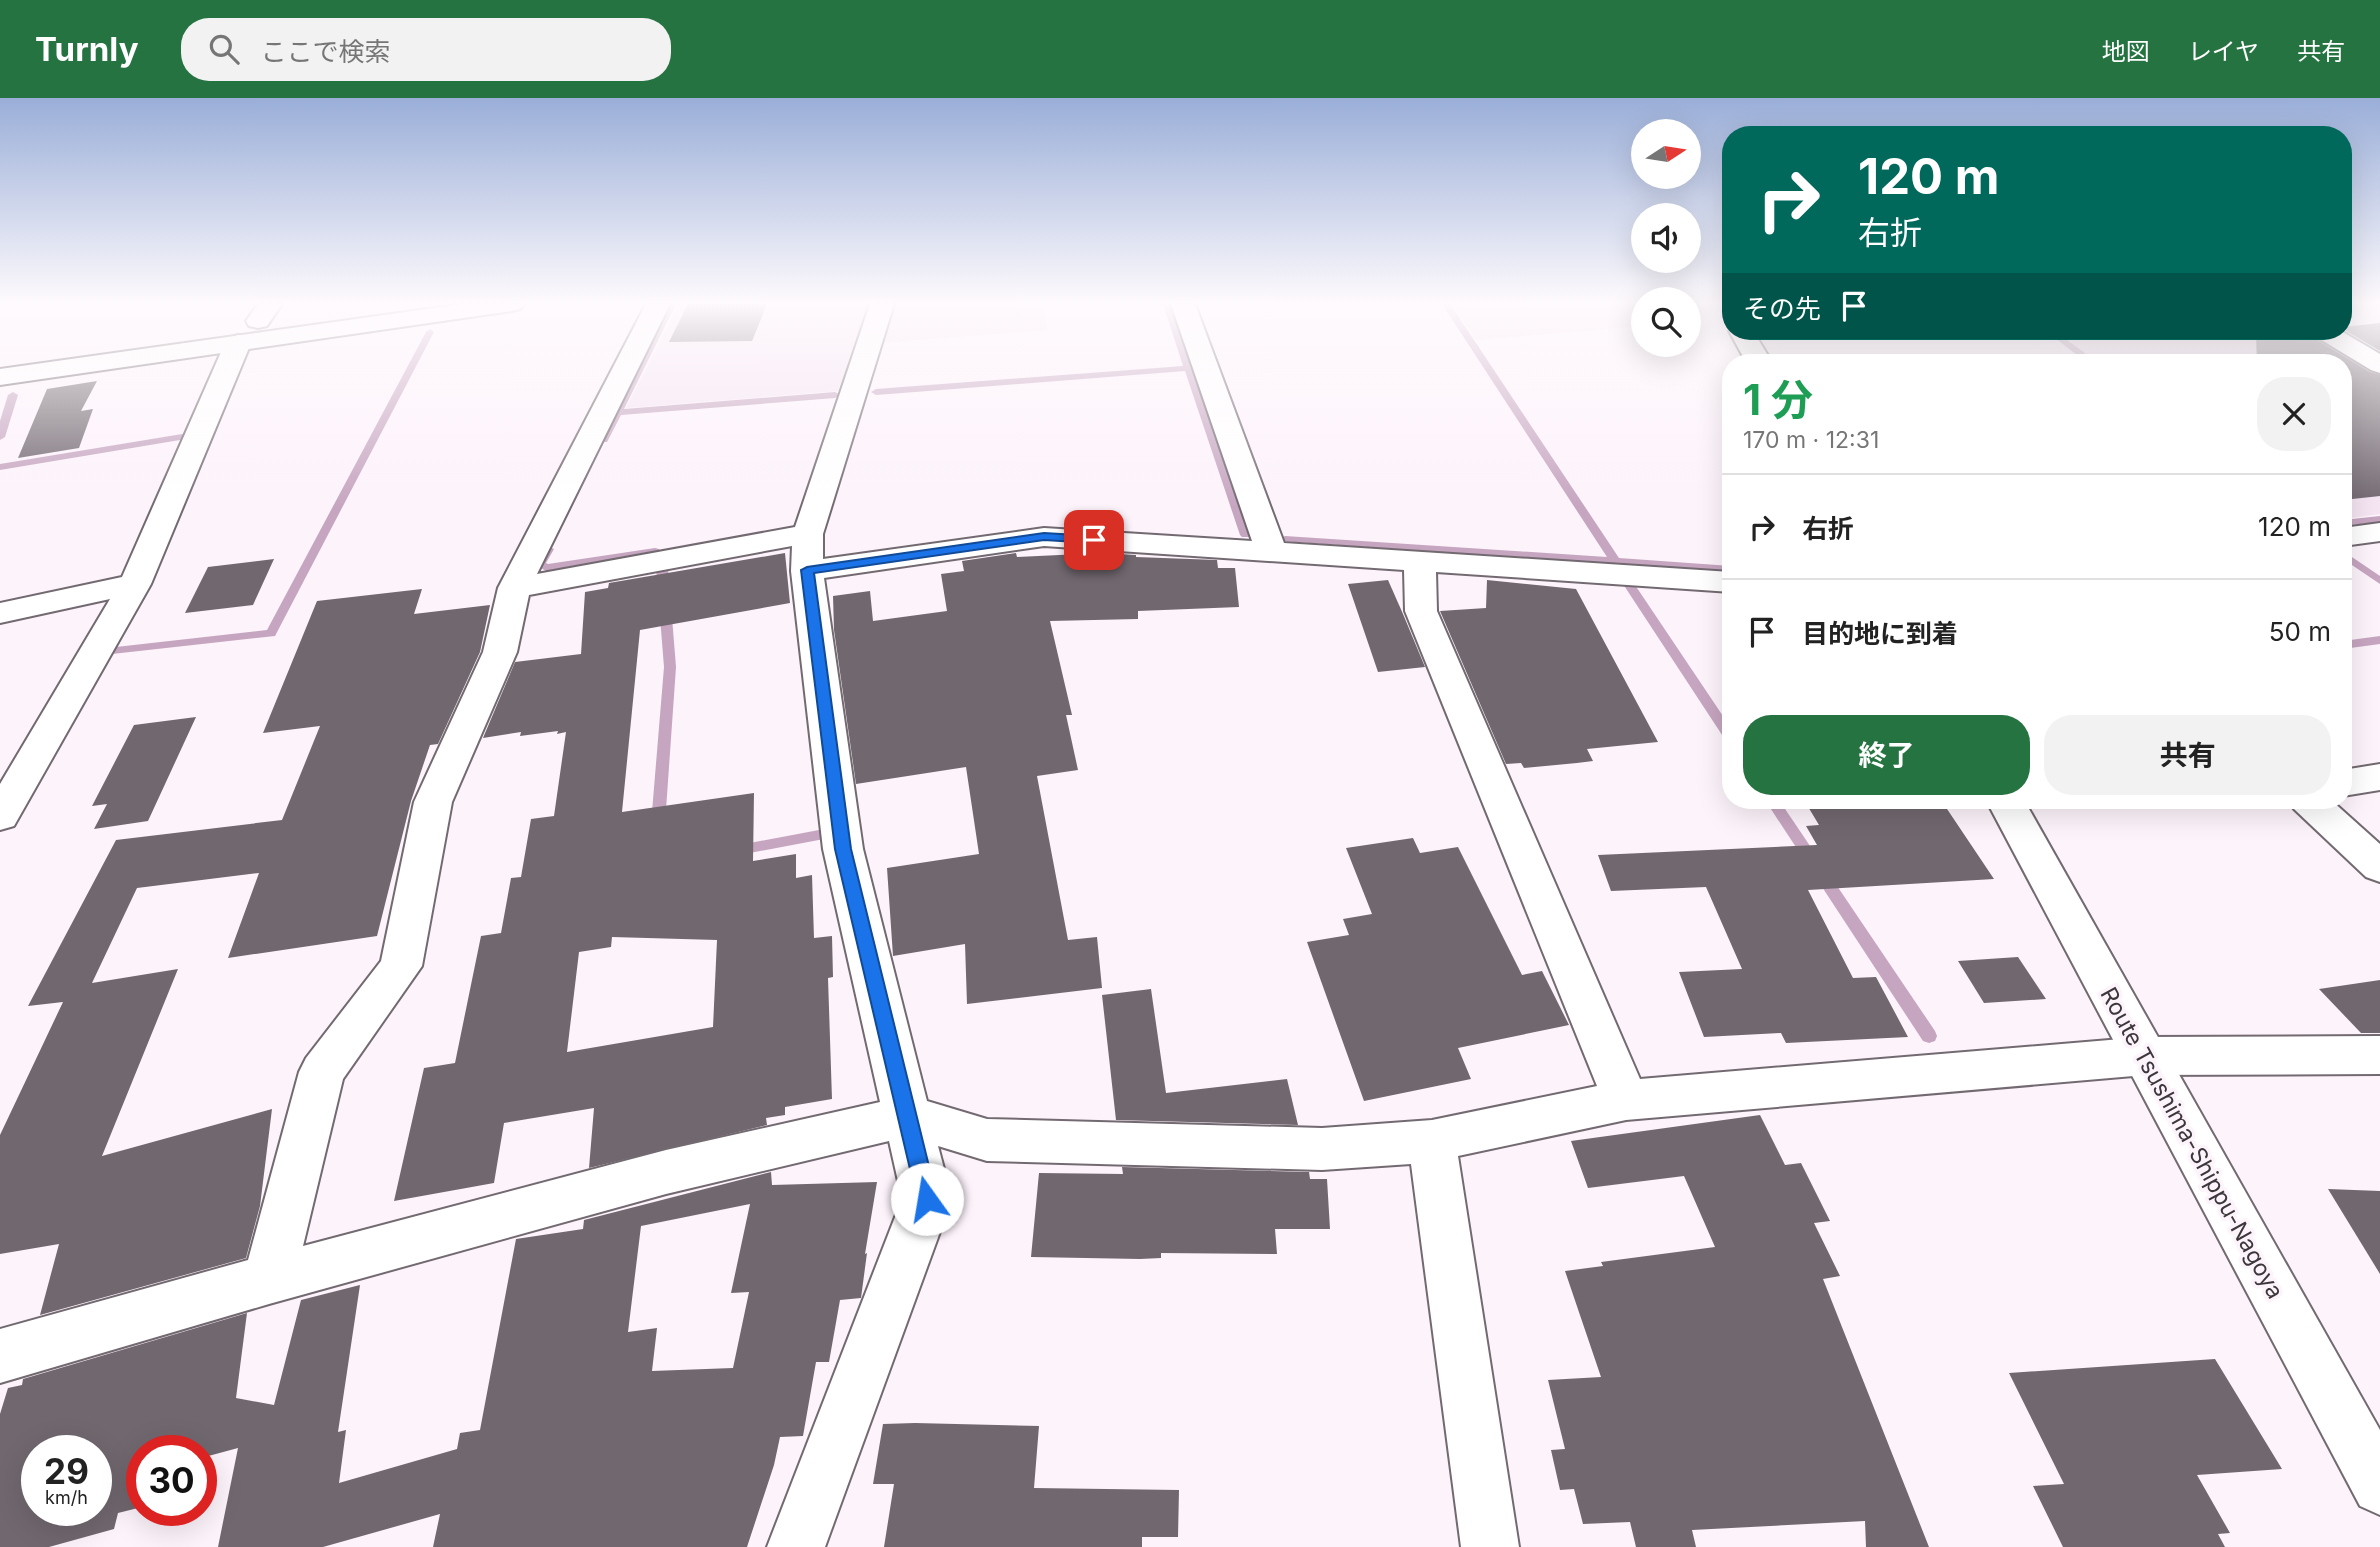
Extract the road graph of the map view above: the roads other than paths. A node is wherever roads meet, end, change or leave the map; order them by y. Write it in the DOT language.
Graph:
graph roads {
  1 [pos="38,372"];
  2 [pos="226,372"];
  3 [pos="624,372"];
  4 [pos="862,372"];
  5 [pos="1207,372"];
  6 [pos="0,377"];
  7 [pos="2380,532"];
  8 [pos="2352,536"];
  9 [pos="1271,551"];
  10 [pos="808,552"];
  11 [pos="1420,561"];
  12 [pos="1722,581"];
  13 [pos="135,584"];
  14 [pos="514,588"];
  15 [pos="0,613"];
  16 [pos="2380,778"];
  17 [pos="2352,782"];
  18 [pos="2010,809"];
  19 [pos="2317,809"];
  20 [pos="0,816"];
  21 [pos="2380,867"];
  22 [pos="2380,1055"];
  23 [pos="2145,1056"];
  24 [pos="1626,1100"];
  25 [pos="908,1116"];
  26 [pos="1432,1141"];
  27 [pos="269,1279"];
  28 [pos="0,1356"];
  29 [pos="2380,1486"];
  30 [pos="796,1547"];
  31 [pos="1490,1547"];
  1 -- 6 [label="street"];
  2 -- 13 [label="street"];
  3 -- 14 [label="street"];
  4 -- 10 [label="street"];
  5 -- 9 [label="street"];
  7 -- 8 [label="street"];
  9 -- 10 [label="street"];
  9 -- 11 [label="street"];
  10 -- 14 [label="street"];
  10 -- 25 [label="street"];
  11 -- 12 [label="street"];
  11 -- 24 [label="street"];
  13 -- 15 [label="street"];
  13 -- 20 [label="street"];
  14 -- 27 [label="street"];
  16 -- 17 [label="street"];
  18 -- 23 [label="street, Route Tsushima-Shippu-Nagoya"];
  19 -- 21 [label="street"];
  22 -- 23 [label="street"];
  23 -- 24 [label="street"];
  23 -- 29 [label="street, Route Tsushima-Shippu-Nagoya"];
  24 -- 26 [label="street"];
  25 -- 26 [label="street"];
  25 -- 27 [label="street"];
  25 -- 30 [label="street"];
  26 -- 31 [label="street"];
  27 -- 28 [label="street"];
}
